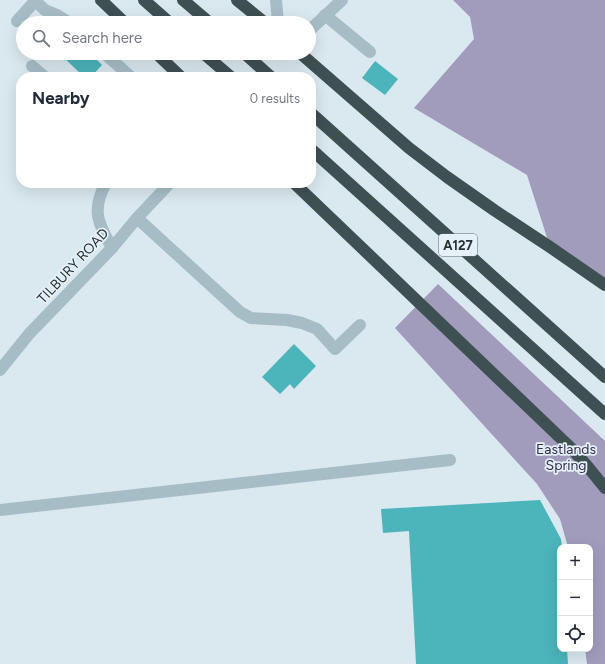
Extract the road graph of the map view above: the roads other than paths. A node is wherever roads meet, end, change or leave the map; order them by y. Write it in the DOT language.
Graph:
graph roads {
  1 [pos="34,0"];
  2 [pos="101,0"];
  3 [pos="144,0"];
  4 [pos="183,0"];
  5 [pos="237,0"];
  6 [pos="276,0"];
  7 [pos="342,0"];
  8 [pos="325,15"];
  9 [pos="20,16"];
  10 [pos="60,16"];
  11 [pos="118,16"];
  12 [pos="162,16"];
  13 [pos="202,16"];
  14 [pos="256,16"];
  15 [pos="277,16"];
  16 [pos="316,24"];
  17 [pos="370,52"];
  18 [pos="110,60"];
  19 [pos="164,60"];
  20 [pos="211,60"];
  21 [pos="252,60"];
  22 [pos="308,60"];
  23 [pos="32,66"];
  24 [pos="39,72"];
  25 [pos="120,72"];
  26 [pos="177,72"];
  27 [pos="224,72"];
  28 [pos="265,72"];
  29 [pos="316,117"];
  30 [pos="316,154"];
  31 [pos="103,188"];
  32 [pos="165,188"];
  33 [pos="299,188"];
  34 [pos="137,218"];
  35 [pos="112,248"];
  36 [pos="605,285"];
  37 [pos="360,325"];
  38 [pos="0,370"];
  39 [pos="605,377"];
  40 [pos="605,414"];
  41 [pos="450,460"];
  42 [pos="605,488"];
  43 [pos="0,510"];
  1 -- 9 [label="street"];
  1 -- 10 [label="street"];
  2 -- 11 [label="highway"];
  3 -- 12 [label="highway"];
  4 -- 13 [label="highway"];
  5 -- 14 [label="highway"];
  6 -- 15 [label="street"];
  7 -- 8 [label="street"];
  8 -- 16 [label="street"];
  8 -- 17 [label="street"];
  18 -- 25 [label="street"];
  19 -- 26 [label="highway"];
  20 -- 27 [label="highway"];
  21 -- 28 [label="highway"];
  22 -- 36 [label="highway"];
  23 -- 24 [label="street"];
  29 -- 39 [label="highway, A127"];
  30 -- 40 [label="highway, A127"];
  31 -- 35 [label="street"];
  32 -- 34 [label="street, TILBURY ROAD"];
  33 -- 42 [label="highway"];
  34 -- 35 [label="street, TILBURY ROAD"];
  34 -- 37 [label="street"];
  35 -- 38 [label="street, TILBURY ROAD"];
  41 -- 43 [label="street"];
}
